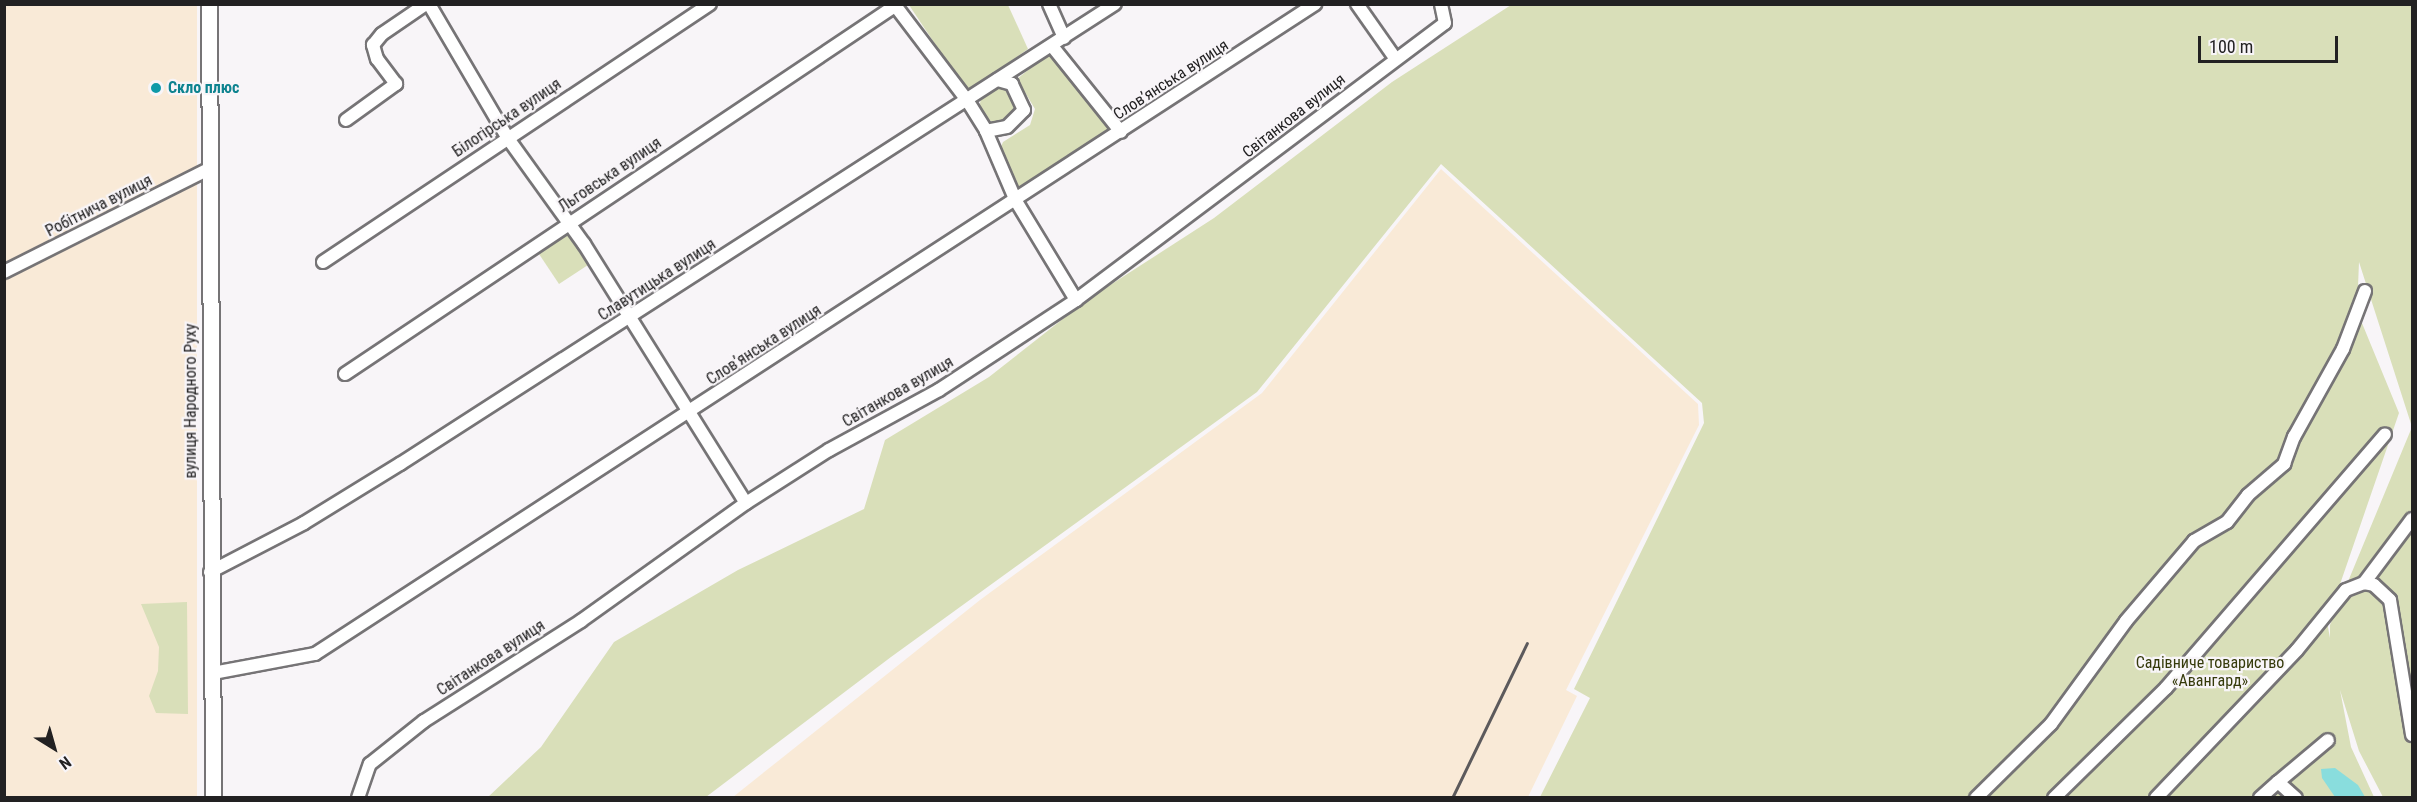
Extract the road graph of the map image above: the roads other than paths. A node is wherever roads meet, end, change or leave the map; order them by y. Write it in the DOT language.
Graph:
graph roads {
  1 [pos="209,4"];
  2 [pos="428,4"];
  3 [pos="710,4"];
  4 [pos="1049,4"];
  5 [pos="1115,4"];
  6 [pos="1315,4"];
  7 [pos="1357,4"];
  8 [pos="1441,4"];
  9 [pos="895,5"];
  10 [pos="1064,38"];
  11 [pos="1052,45"];
  12 [pos="1395,58"];
  13 [pos="998,80"];
  14 [pos="967,100"];
  15 [pos="346,120"];
  16 [pos="986,131"];
  17 [pos="1121,132"];
  18 [pos="507,137"];
  19 [pos="209,169"];
  20 [pos="1016,201"];
  21 [pos="568,222"];
  22 [pos="323,262"];
  23 [pos="4,272"];
  24 [pos="2365,291"];
  25 [pos="1076,300"];
  26 [pos="629,317"];
  27 [pos="345,374"];
  28 [pos="689,413"];
  29 [pos="2385,434"];
  30 [pos="746,503"];
  31 [pos="2412,519"];
  32 [pos="210,572"];
  33 [pos="2364,584"];
  34 [pos="213,673"];
  35 [pos="2412,735"];
  36 [pos="2328,740"];
  37 [pos="2278,782"];
  38 [pos="213,798"];
  39 [pos="358,798"];
  40 [pos="1976,798"];
  41 [pos="2054,798"];
  42 [pos="2156,798"];
  43 [pos="2260,798"];
  44 [pos="2296,798"];
  1 -- 19 [label="main road, вулиця Народного Руху"];
  2 -- 15 [label="street"];
  2 -- 18 [label="street"];
  3 -- 18 [label="street, Білогірська вулиця"];
  4 -- 10 [label="street"];
  5 -- 10 [label="street, Славутицька вулиця"];
  6 -- 17 [label="street, Словʼянська вулиця"];
  7 -- 12 [label="street"];
  8 -- 12 [label="street, Світанкова вулиця"];
  9 -- 14 [label="street"];
  9 -- 21 [label="street, Льговська вулиця"];
  10 -- 11 [label="street, Славутицька вулиця"];
  11 -- 13 [label="street, Славутицька вулиця"];
  11 -- 17 [label="street"];
  12 -- 25 [label="street, Світанкова вулиця"];
  13 -- 14 [label="street, Славутицька вулиця"];
  13 -- 16 [label="street"];
  14 -- 16 [label="street"];
  14 -- 26 [label="street, Славутицька вулиця"];
  16 -- 20 [label="street"];
  17 -- 20 [label="street, Словʼянська вулиця"];
  18 -- 21 [label="street"];
  18 -- 22 [label="street, Білогірська вулиця"];
  19 -- 23 [label="street, Робітнича вулиця"];
  19 -- 32 [label="main road, вулиця Народного Руху"];
  20 -- 25 [label="street"];
  20 -- 28 [label="street, Словʼянська вулиця"];
  21 -- 26 [label="street"];
  21 -- 27 [label="street, Льговська вулиця"];
  24 -- 40 [label="street"];
  25 -- 30 [label="street, Світанкова вулиця"];
  26 -- 28 [label="street"];
  26 -- 32 [label="street, Славутицька вулиця"];
  28 -- 30 [label="street"];
  28 -- 34 [label="street, Словʼянська вулиця"];
  29 -- 41 [label="street"];
  30 -- 39 [label="street, Світанкова вулиця"];
  31 -- 33 [label="street"];
  32 -- 34 [label="main road, вулиця Народного Руху"];
  33 -- 35 [label="street"];
  33 -- 42 [label="street"];
  34 -- 38 [label="main road, вулиця Народного Руху"];
  36 -- 37 [label="street"];
  37 -- 43 [label="street"];
  37 -- 44 [label="street"];
}
